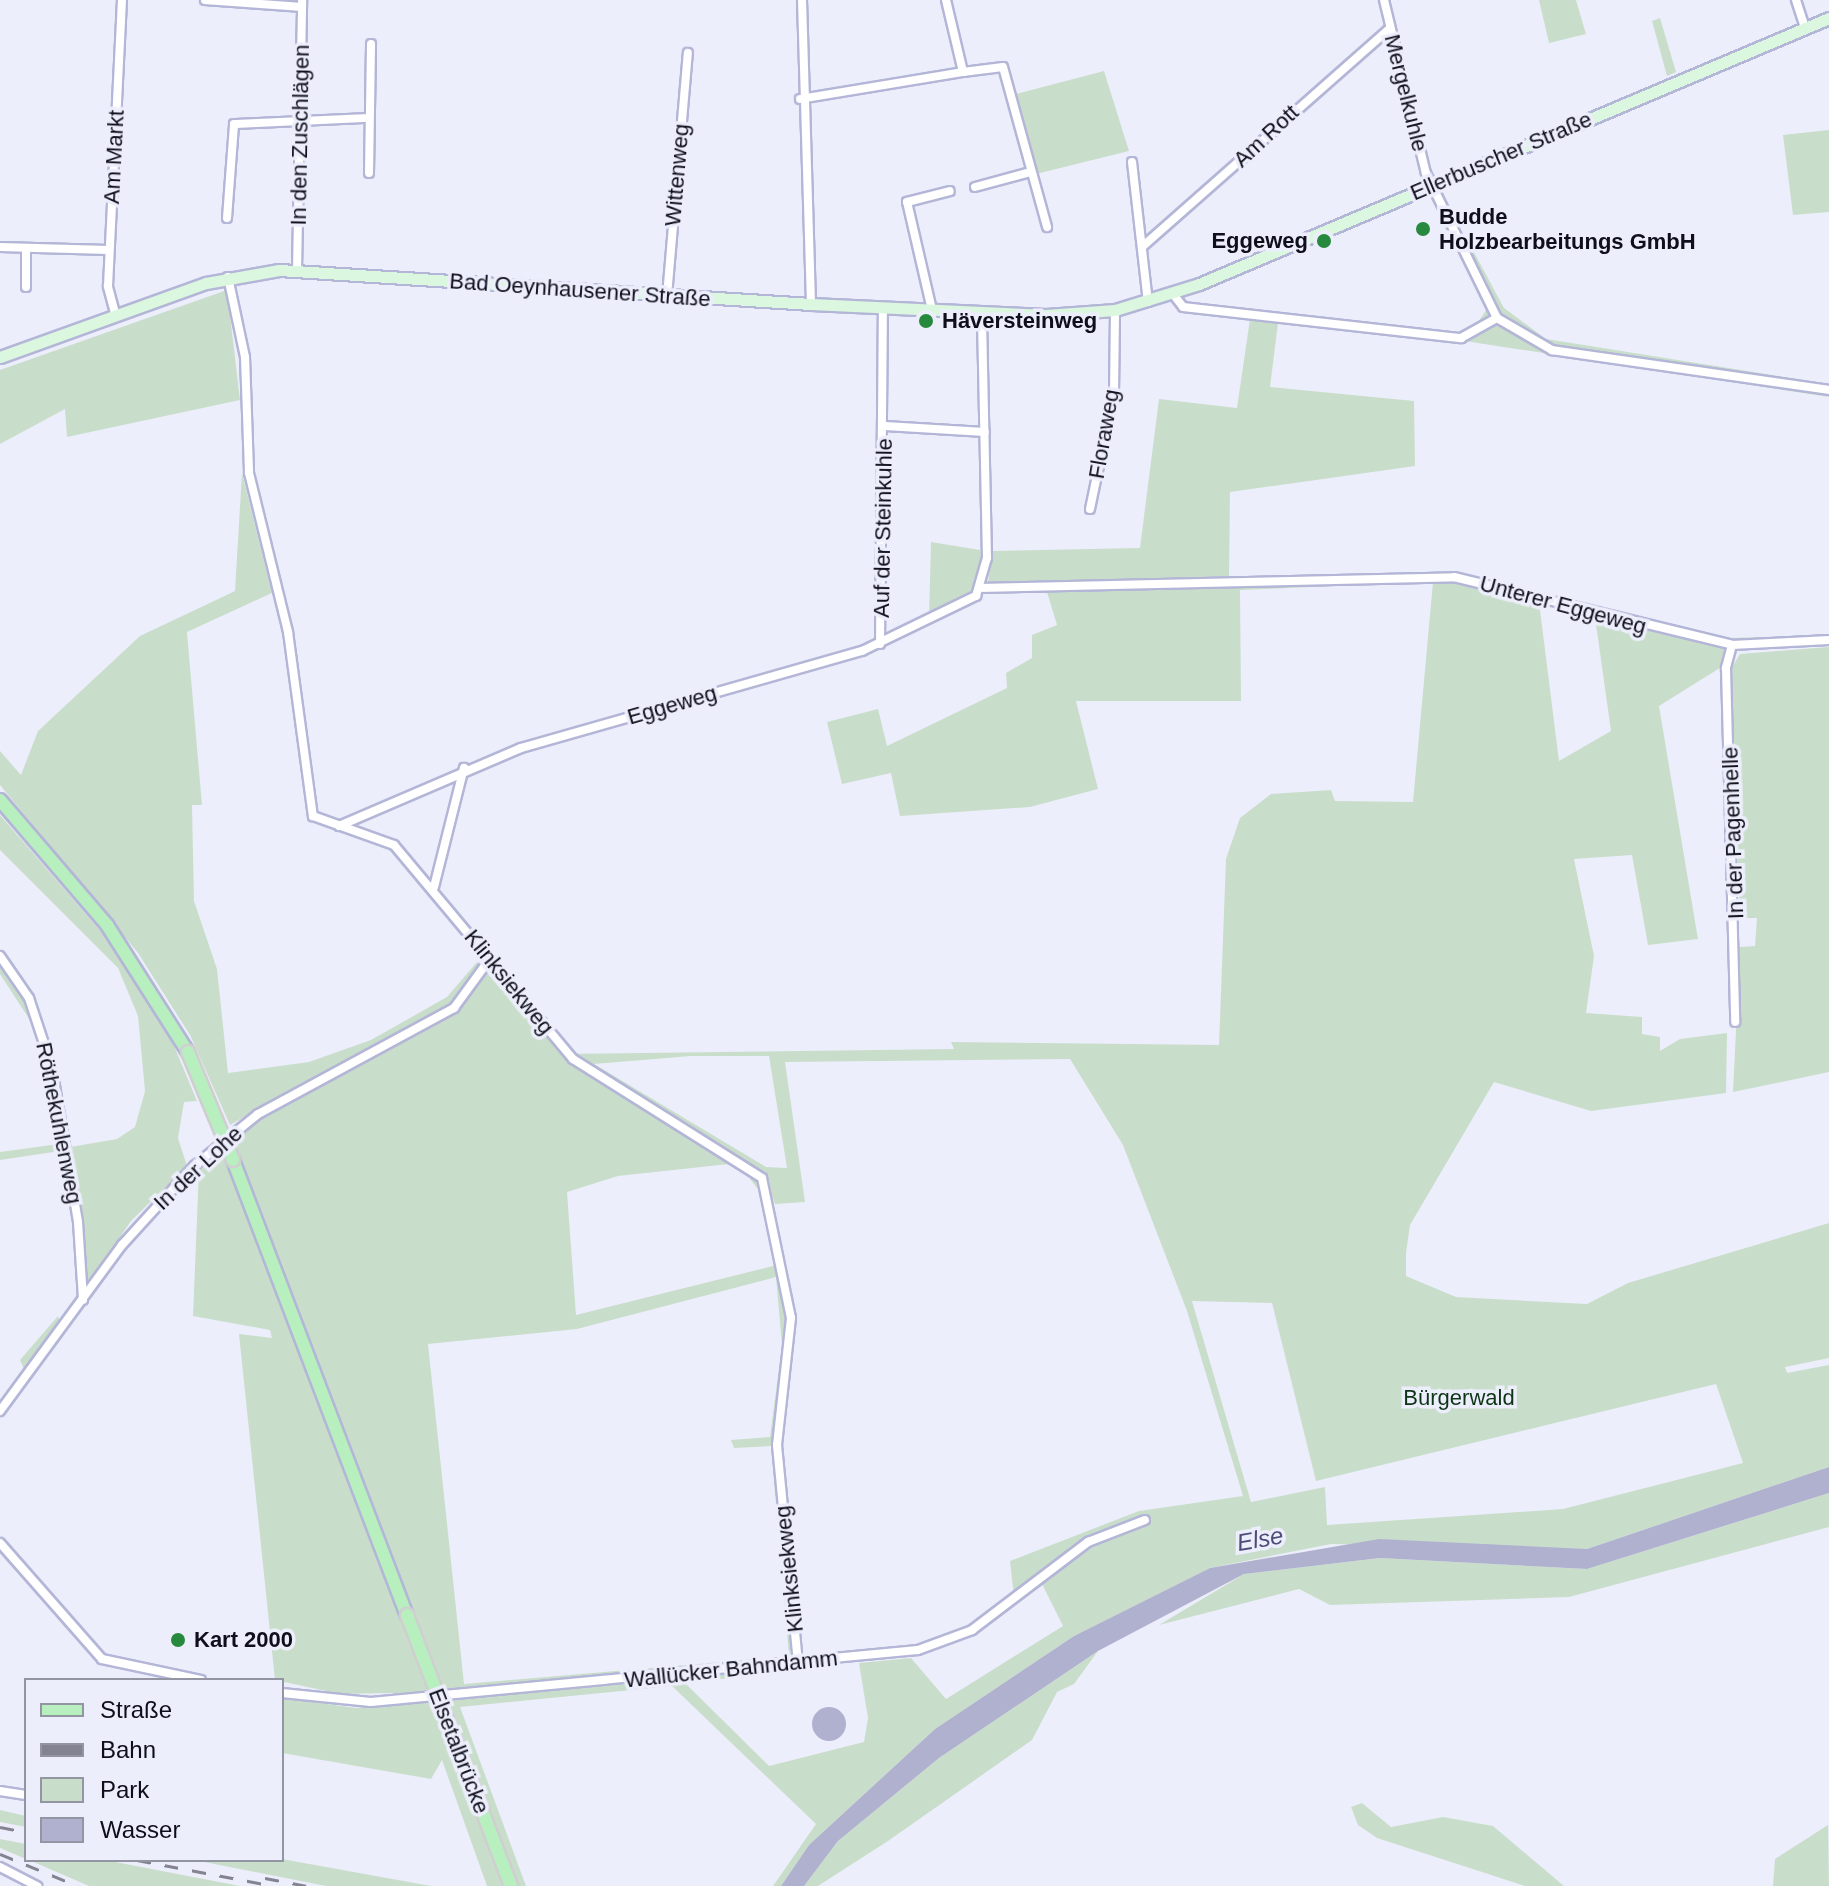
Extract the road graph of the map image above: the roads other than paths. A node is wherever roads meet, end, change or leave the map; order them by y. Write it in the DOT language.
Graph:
graph roads {
  1 [pos="122,0"];
  2 [pos="205,0"];
  3 [pos="802,0"];
  4 [pos="946,0"];
  5 [pos="1384,0"];
  6 [pos="1796,0"];
  7 [pos="302,4"];
  8 [pos="1829,18"];
  9 [pos="1390,28"];
  10 [pos="1805,28"];
  11 [pos="371,44"];
  12 [pos="688,53"];
  13 [pos="963,72"];
  14 [pos="800,99"];
  15 [pos="365,118"];
  16 [pos="300,120"];
  17 [pos="1132,162"];
  18 [pos="1031,172"];
  19 [pos="369,173"];
  20 [pos="1433,185"];
  21 [pos="975,187"];
  22 [pos="950,191"];
  23 [pos="227,218"];
  24 [pos="1047,227"];
  25 [pos="1143,246"];
  26 [pos="0,247"];
  27 [pos="26,248"];
  28 [pos="109,250"];
  29 [pos="297,270"];
  30 [pos="228,276"];
  31 [pos="26,287"];
  32 [pos="1173,294"];
  33 [pos="667,296"];
  34 [pos="1148,303"];
  35 [pos="811,304"];
  36 [pos="883,308"];
  37 [pos="932,310"];
  38 [pos="1115,310"];
  39 [pos="982,312"];
  40 [pos="115,313"];
  41 [pos="1497,318"];
  42 [pos="0,357"];
  43 [pos="1829,390"];
  44 [pos="885,426"];
  45 [pos="985,432"];
  46 [pos="1090,509"];
  47 [pos="983,588"];
  48 [pos="1829,640"];
  49 [pos="880,644"];
  50 [pos="1732,645"];
  51 [pos="464,768"];
  52 [pos="0,800"];
  53 [pos="339,826"];
  54 [pos="434,887"];
  55 [pos="0,956"];
  56 [pos="489,960"];
  57 [pos="1735,1022"];
  58 [pos="83,1301"];
  59 [pos="0,1411"];
  60 [pos="1145,1520"];
  61 [pos="0,1543"];
  62 [pos="798,1663"];
  63 [pos="150,1677"];
  64 [pos="284,1693"];
  65 [pos="0,1791"];
  66 [pos="24,1795"];
  67 [pos="0,1867"];
  68 [pos="37,1883"];
  69 [pos="511,1886"];
  1 -- 28 [label="street, Am Markt"];
  2 -- 7 [label="street"];
  3 -- 14 [label="street"];
  4 -- 13 [label="street"];
  5 -- 9 [label="street, Mergelkuhle"];
  6 -- 10 [label="street"];
  7 -- 16 [label="street, In den Zuschlägen"];
  8 -- 10 [label="main road, Ellerbuscher Straße"];
  9 -- 20 [label="street, Mergelkuhle"];
  9 -- 25 [label="street, Am Rott"];
  10 -- 20 [label="main road, Ellerbuscher Straße"];
  11 -- 15 [label="street"];
  12 -- 33 [label="street, Wittenweg"];
  13 -- 14 [label="street"];
  13 -- 18 [label="street"];
  14 -- 35 [label="street"];
  15 -- 16 [label="street"];
  15 -- 19 [label="street"];
  16 -- 23 [label="street"];
  16 -- 29 [label="street, In den Zuschlägen"];
  17 -- 25 [label="street"];
  18 -- 21 [label="street"];
  18 -- 24 [label="street"];
  20 -- 32 [label="main road, Ellerbuscher Straße"];
  20 -- 41 [label="street"];
  22 -- 37 [label="street"];
  25 -- 34 [label="street"];
  26 -- 27 [label="street"];
  27 -- 28 [label="street"];
  27 -- 31 [label="street"];
  28 -- 40 [label="street, Am Markt"];
  29 -- 30 [label="main road, Bad Oeynhausener Straße"];
  29 -- 33 [label="main road, Bad Oeynhausener Straße"];
  30 -- 40 [label="main road, Bad Oeynhausener Straße"];
  30 -- 53 [label="street, Klinksiekweg"];
  32 -- 34 [label="main road, Bad Oeynhausener Straße"];
  32 -- 41 [label="street"];
  33 -- 35 [label="main road, Bad Oeynhausener Straße"];
  34 -- 38 [label="main road, Bad Oeynhausener Straße"];
  35 -- 36 [label="main road, Bad Oeynhausener Straße"];
  36 -- 37 [label="main road, Bad Oeynhausener Straße"];
  36 -- 44 [label="street, Auf der Steinkuhle"];
  37 -- 39 [label="main road, Bad Oeynhausener Straße"];
  38 -- 39 [label="main road, Bad Oeynhausener Straße"];
  38 -- 46 [label="street, Floraweg"];
  39 -- 45 [label="street"];
  40 -- 42 [label="main road, Bad Oeynhausener Straße"];
  41 -- 43 [label="street"];
  44 -- 45 [label="street, Auf der Steinkuhle"];
  44 -- 49 [label="street, Auf der Steinkuhle"];
  45 -- 47 [label="street"];
  47 -- 49 [label="street, Auf der Steinkuhle"];
  47 -- 50 [label="street, Unterer Eggeweg"];
  48 -- 50 [label="street, Unterer Eggeweg"];
  49 -- 51 [label="street, Eggeweg"];
  50 -- 57 [label="street, In der Pagenhelle"];
  51 -- 53 [label="street, Eggeweg"];
  51 -- 54 [label="street"];
  52 -- 69 [label="main road, Elsetalbrücke, bridge"];
  53 -- 54 [label="street, Klinksiekweg"];
  54 -- 56 [label="street, Klinksiekweg"];
  55 -- 58 [label="street, Röthekuhlenweg"];
  56 -- 58 [label="street, In der Lohe"];
  56 -- 62 [label="street, Klinksiekweg"];
  58 -- 59 [label="street, In der Lohe"];
  60 -- 62 [label="street, Wallücker Bahndamm"];
  61 -- 63 [label="street"];
  62 -- 64 [label="street, Wallücker Bahndamm"];
  65 -- 66 [label="street"];
  67 -- 68 [label="street"];
}
